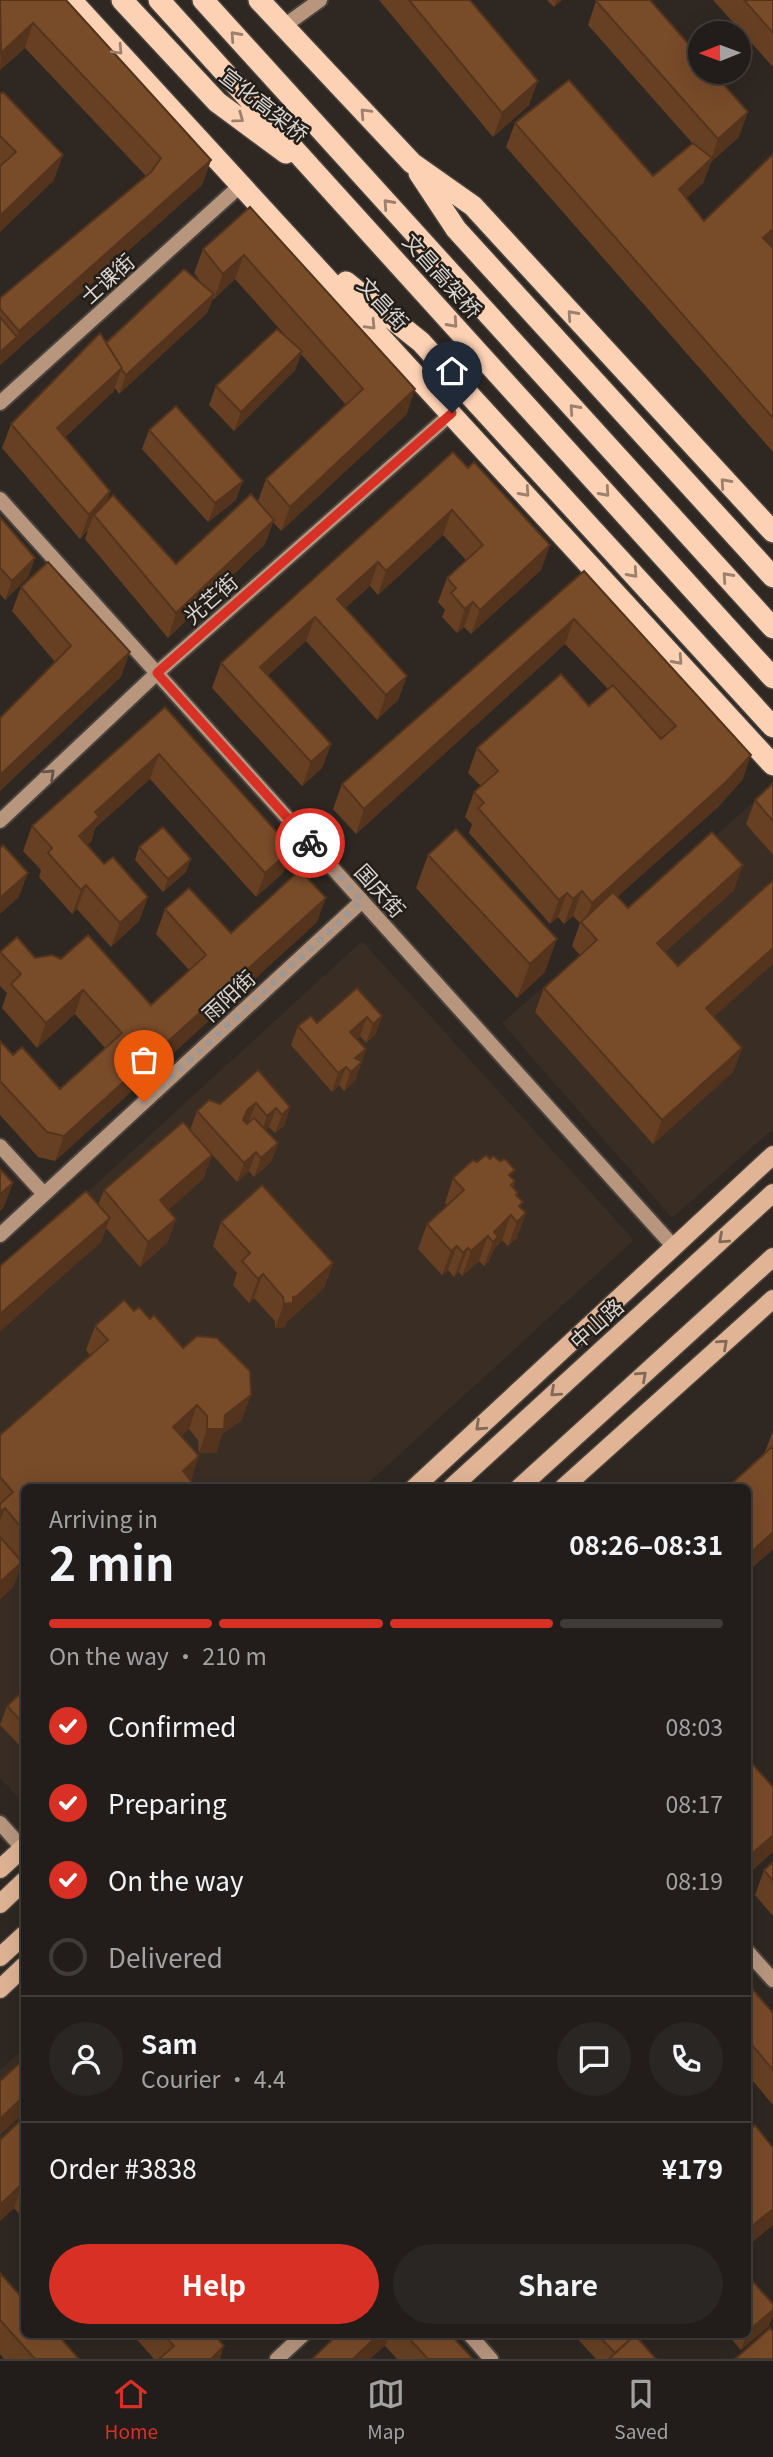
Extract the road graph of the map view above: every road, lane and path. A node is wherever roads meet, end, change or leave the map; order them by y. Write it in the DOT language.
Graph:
graph roads {
  1 [pos="71,0"];
  2 [pos="122,0"];
  3 [pos="159,0"];
  4 [pos="203,0"];
  5 [pos="259,0"];
  6 [pos="320,0"];
  7 [pos="284,26"];
  8 [pos="412,163"];
  9 [pos="325,181"];
  10 [pos="242,184"];
  11 [pos="291,238"];
  12 [pos="0,403"];
  13 [pos="452,413"];
  14 [pos="0,499"];
  15 [pos="772,528"];
  16 [pos="773,577"];
  17 [pos="773,628"];
  18 [pos="157,673"];
  19 [pos="773,678"];
  20 [pos="773,727"];
  21 [pos="773,765"];
  22 [pos="0,821"];
  23 [pos="362,901"];
  24 [pos="0,1146"];
  25 [pos="773,1155"];
  26 [pos="773,1193"];
  27 [pos="44,1194"];
  28 [pos="0,1235"];
  29 [pos="674,1247"];
  30 [pos="773,1257"];
  31 [pos="773,1299"];
  32 [pos="418,1484"];
  33 [pos="454,1484"];
  34 [pos="523,1484"];
  35 [pos="567,1484"];
  36 [pos="0,1823"];
  37 [pos="21,1845"];
  38 [pos="21,1851"];
  39 [pos="0,1869"];
  40 [pos="21,1884"];
  41 [pos="0,1904"];
  42 [pos="21,1938"];
  43 [pos="751,1955"];
  44 [pos="0,1957"];
  45 [pos="21,1969"];
  46 [pos="773,1980"];
  47 [pos="0,1989"];
  48 [pos="300,2338"];
  49 [pos="473,2338"];
  50 [pos="277,2359"];
  51 [pos="491,2359"];
  1 -- 10 [label="highway, 文昌街, one-way"];
  2 -- 9 [label="highway, 宣化高架桥, one-way"];
  3 -- 9 [label="highway, 文昌高架桥"];
  17 -- 4 [label="highway, 文昌高架桥, one-way"];
  5 -- 7 [label="highway"];
  6 -- 7 [label="street"];
  8 -- 7 [label="highway, one-way"];
  15 -- 8 [label="highway, one-way"];
  8 -- 16 [label="highway"];
  9 -- 19 [label="highway, 文昌高架桥, one-way"];
  10 -- 11 [label="highway, 文昌街"];
  10 -- 12 [label="street, 士课街"];
  11 -- 13 [label="highway, 文昌街, one-way"];
  11 -- 20 [label="highway, one-way"];
  13 -- 18 [label="street, 光芒街"];
  13 -- 21 [label="highway, 文昌街, one-way"];
  14 -- 18 [label="street, 国庆街"];
  22 -- 18 [label="street, 光芒街, one-way"];
  18 -- 23 [label="street, 国庆街"];
  23 -- 27 [label="street, 雨阳街"];
  23 -- 29 [label="street, 国庆街"];
  24 -- 27 [label="street"];
  25 -- 29 [label="main road"];
  26 -- 33 [label="main road, 中山路, one-way"];
  27 -- 28 [label="street, 雨阳街"];
  29 -- 32 [label="main road, one-way"];
  34 -- 30 [label="main road, one-way"];
  35 -- 31 [label="main road, one-way"];
  36 -- 37 [label="street"];
  38 -- 39 [label="main road"];
  40 -- 41 [label="main road"];
  42 -- 44 [label="main road"];
  43 -- 46 [label="street"];
  45 -- 47 [label="main road"];
  48 -- 50 [label="street"];
  49 -- 51 [label="street"];
}
